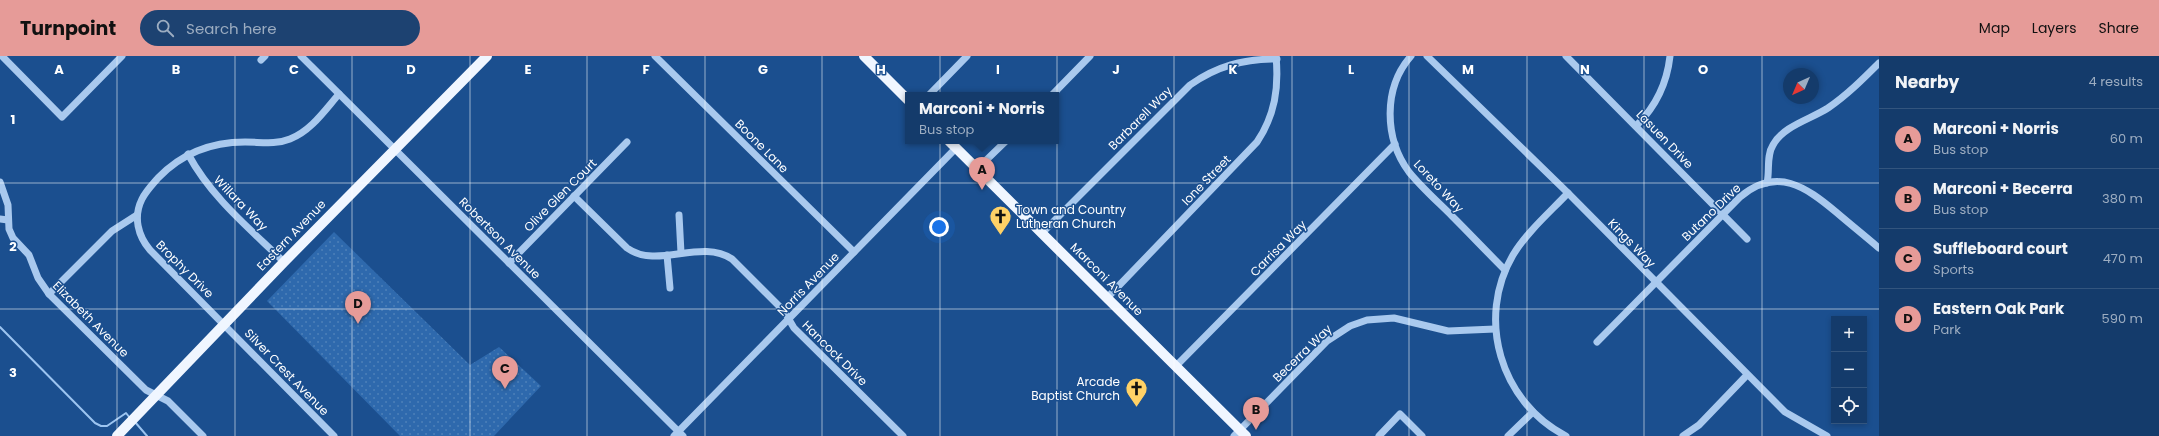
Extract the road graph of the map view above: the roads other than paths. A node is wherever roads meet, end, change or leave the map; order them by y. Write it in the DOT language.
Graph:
graph roads {
  1 [pos="2,56"];
  2 [pos="122,56"];
  3 [pos="301,56"];
  4 [pos="487,56"];
  5 [pos="655,56"];
  6 [pos="864,56"];
  7 [pos="967,56"];
  8 [pos="1090,56"];
  9 [pos="1412,56"];
  10 [pos="1428,56"];
  11 [pos="1566,56"];
  12 [pos="1670,56"];
  13 [pos="1276,58"];
  14 [pos="1879,63"];
  15 [pos="932,92"];
  16 [pos="1055,92"];
  17 [pos="339,94"];
  18 [pos="905,97"];
  19 [pos="1637,126"];
  20 [pos="628,142"];
  21 [pos="953,144"];
  22 [pos="1003,144"];
  23 [pos="1395,144"];
  24 [pos="394,149"];
  25 [pos="188,154"];
  26 [pos="977,169"];
  27 [pos="0,182"];
  28 [pos="1767,184"];
  29 [pos="1568,193"];
  30 [pos="574,196"];
  31 [pos="1723,214"];
  32 [pos="137,215"];
  33 [pos="679,215"];
  34 [pos="0,219"];
  35 [pos="8,220"];
  36 [pos="1042,233"];
  37 [pos="1747,239"];
  38 [pos="1879,248"];
  39 [pos="854,252"];
  40 [pos="681,253"];
  41 [pos="668,255"];
  42 [pos="284,262"];
  43 [pos="509,263"];
  44 [pos="1505,270"];
  45 [pos="1655,283"];
  46 [pos="670,288"];
  47 [pos="49,294"];
  48 [pos="1106,298"];
  49 [pos="789,319"];
  50 [pos="224,323"];
  51 [pos="1496,329"];
  52 [pos="1598,342"];
  53 [pos="1176,366"];
  54 [pos="1747,374"];
  55 [pos="156,396"];
  56 [pos="1533,412"];
  57 [pos="1240,434"];
  58 [pos="679,435"];
  59 [pos="117,436"];
  60 [pos="203,436"];
  61 [pos="334,436"];
  62 [pos="903,436"];
  63 [pos="1379,436"];
  64 [pos="1422,436"];
  65 [pos="1508,436"];
  66 [pos="1566,436"];
  67 [pos="1683,436"];
  68 [pos="1827,436"];
  1 -- 2 [label="street"];
  3 -- 17 [label="street, Robertson Avenue"];
  4 -- 24 [label="main road, Eastern Avenue"];
  5 -- 39 [label="street, Boone Lane"];
  6 -- 18 [label="main road"];
  7 -- 15 [label="street"];
  8 -- 16 [label="street"];
  9 -- 23 [label="street, Loreto Way"];
  10 -- 29 [label="street, Kings Way"];
  11 -- 19 [label="street, Lasuen Drive"];
  12 -- 19 [label="street"];
  13 -- 36 [label="street, Barbarell Way"];
  13 -- 48 [label="street, Ione Street"];
  14 -- 28 [label="street"];
  17 -- 24 [label="street, Robertson Avenue"];
  17 -- 25 [label="street, Brophy Drive"];
  19 -- 31 [label="street, Lasuen Drive"];
  20 -- 30 [label="street, Olive Glen Court"];
  21 -- 26 [label="main road, Marconi Avenue"];
  21 -- 39 [label="street, Norris Avenue"];
  22 -- 26 [label="street"];
  23 -- 44 [label="street, Loreto Way"];
  23 -- 53 [label="street, Carrisa Way"];
  24 -- 42 [label="main road, Eastern Avenue"];
  24 -- 43 [label="street, Robertson Avenue"];
  25 -- 32 [label="street, Brophy Drive"];
  25 -- 42 [label="street, Willara Way"];
  26 -- 36 [label="main road, Marconi Avenue"];
  27 -- 35 [label="street, Elizabeth Avenue"];
  28 -- 31 [label="street, Butano Drive"];
  28 -- 38 [label="street, Butano Drive"];
  29 -- 44 [label="street"];
  29 -- 45 [label="street, Kings Way"];
  30 -- 41 [label="street, Hancock Drive"];
  30 -- 43 [label="street, Olive Glen Court"];
  31 -- 37 [label="street, Lasuen Drive"];
  31 -- 45 [label="street, Butano Drive"];
  32 -- 47 [label="street"];
  32 -- 50 [label="street, Brophy Drive"];
  33 -- 40 [label="street"];
  34 -- 35 [label="street"];
  35 -- 47 [label="street, Elizabeth Avenue"];
  36 -- 48 [label="main road, Marconi Avenue"];
  39 -- 49 [label="street, Norris Avenue"];
  40 -- 41 [label="street, Hancock Drive"];
  40 -- 49 [label="street, Hancock Drive"];
  41 -- 46 [label="street"];
  42 -- 50 [label="main road, Eastern Avenue"];
  43 -- 58 [label="street, Robertson Avenue"];
  44 -- 51 [label="street"];
  45 -- 52 [label="street, Butano Drive"];
  45 -- 54 [label="street, Kings Way"];
  47 -- 55 [label="street, Elizabeth Avenue"];
  48 -- 53 [label="main road, Marconi Avenue"];
  49 -- 58 [label="street, Norris Avenue"];
  49 -- 62 [label="street, Hancock Drive"];
  50 -- 55 [label="main road, Eastern Avenue"];
  50 -- 61 [label="street, Silver Crest Avenue"];
  51 -- 56 [label="street"];
  51 -- 57 [label="street, Becerra Way"];
  53 -- 57 [label="main road, Marconi Avenue"];
  54 -- 67 [label="street"];
  54 -- 68 [label="street, Kings Way"];
  55 -- 59 [label="main road, Eastern Avenue"];
  55 -- 60 [label="street, Elizabeth Avenue"];
  56 -- 65 [label="street"];
  56 -- 66 [label="street"];
  63 -- 64 [label="street"];
}
